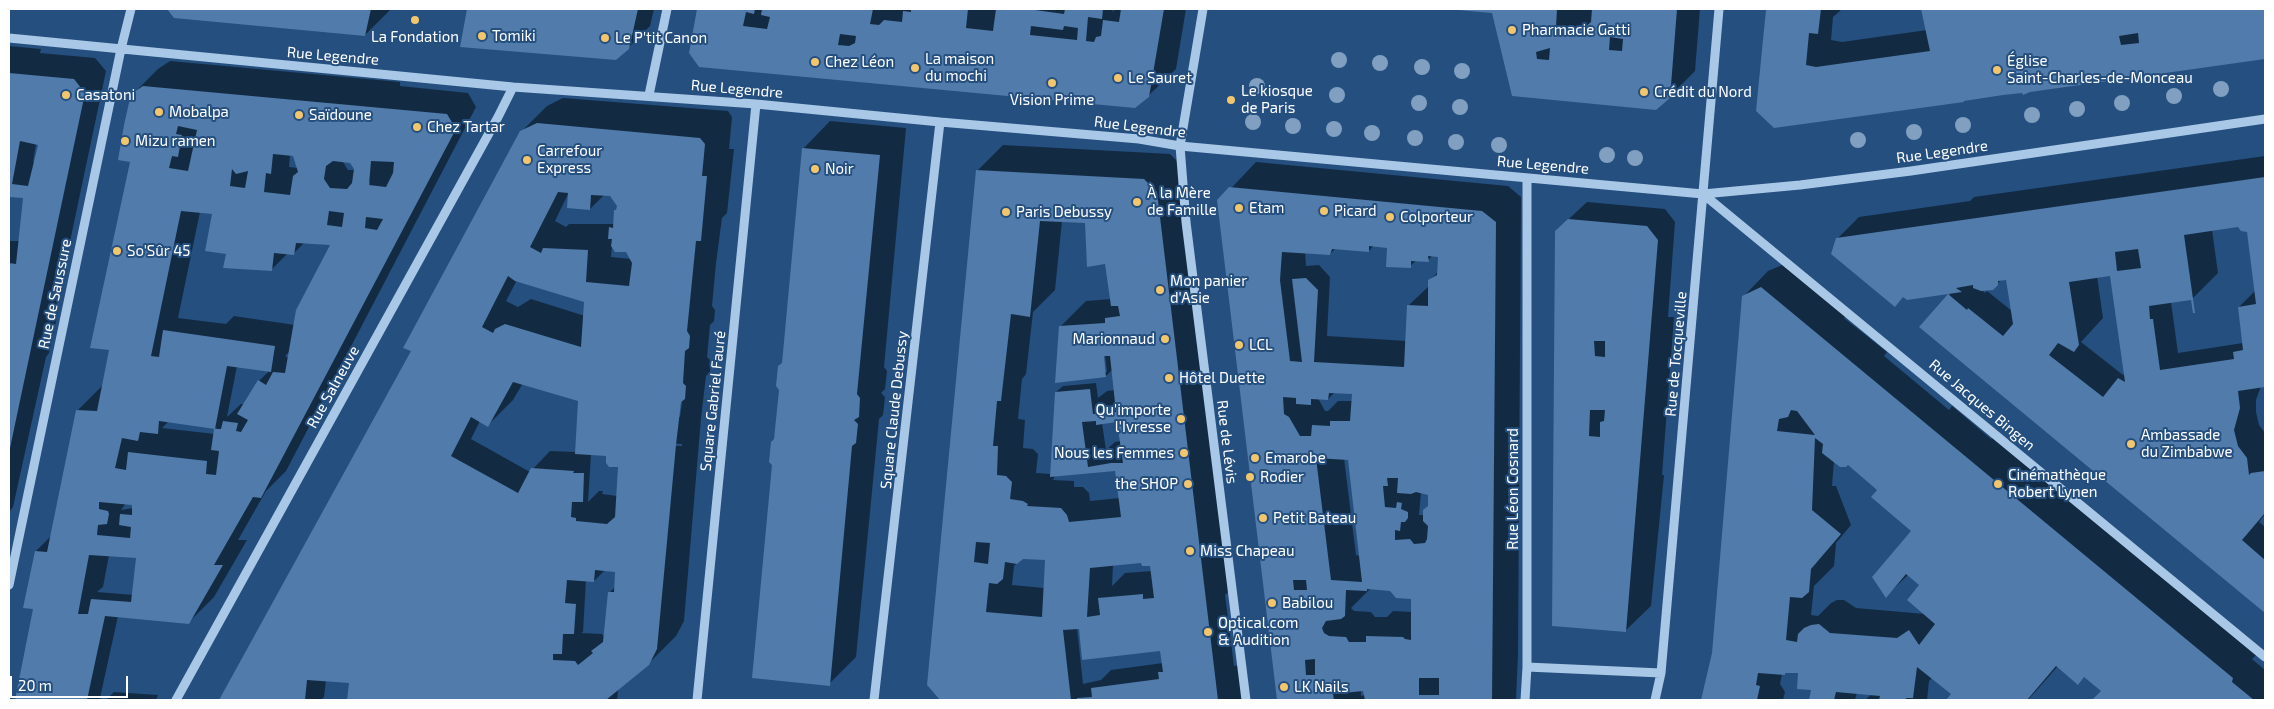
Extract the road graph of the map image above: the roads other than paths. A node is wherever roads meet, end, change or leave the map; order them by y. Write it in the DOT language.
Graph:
graph roads {
  1 [pos="131,9"];
  2 [pos="667,9"];
  3 [pos="1203,9"];
  4 [pos="1719,9"];
  5 [pos="9,38"];
  6 [pos="121,49"];
  7 [pos="513,86"];
  8 [pos="649,95"];
  9 [pos="756,104"];
  10 [pos="2265,119"];
  11 [pos="940,122"];
  12 [pos="1180,146"];
  13 [pos="1527,178"];
  14 [pos="1703,194"];
  15 [pos="9,585"];
  16 [pos="2265,657"];
  17 [pos="1527,667"];
  18 [pos="1661,673"];
  19 [pos="176,700"];
  20 [pos="698,700"];
  21 [pos="874,700"];
  22 [pos="1246,700"];
  23 [pos="1525,700"];
  24 [pos="1655,700"];
  1 -- 6 [label="street, Rue de Saussure"];
  2 -- 8 [label="street"];
  3 -- 12 [label="street, Rue de Lévis"];
  4 -- 14 [label="street, Rue de Tocqueville"];
  5 -- 6 [label="street, Rue Legendre"];
  6 -- 7 [label="street, Rue Legendre"];
  6 -- 15 [label="street, Rue de Saussure"];
  7 -- 8 [label="street, Rue Legendre"];
  7 -- 19 [label="street, Rue Salneuve"];
  8 -- 9 [label="street, Rue Legendre"];
  9 -- 11 [label="street, Rue Legendre"];
  9 -- 20 [label="street, Square Gabriel Fauré"];
  10 -- 14 [label="street, Rue Legendre"];
  11 -- 12 [label="street, Rue Legendre"];
  11 -- 21 [label="street, Square Claude Debussy"];
  12 -- 13 [label="street, Rue Legendre"];
  12 -- 22 [label="street, Rue de Lévis"];
  13 -- 14 [label="street, Rue Legendre"];
  13 -- 17 [label="street, Rue Léon Cosnard"];
  14 -- 16 [label="street, Rue Jacques Bingen"];
  14 -- 18 [label="street, Rue de Tocqueville"];
  17 -- 18 [label="street"];
  17 -- 23 [label="street"];
  18 -- 24 [label="street, Rue de Tocqueville"];
}
